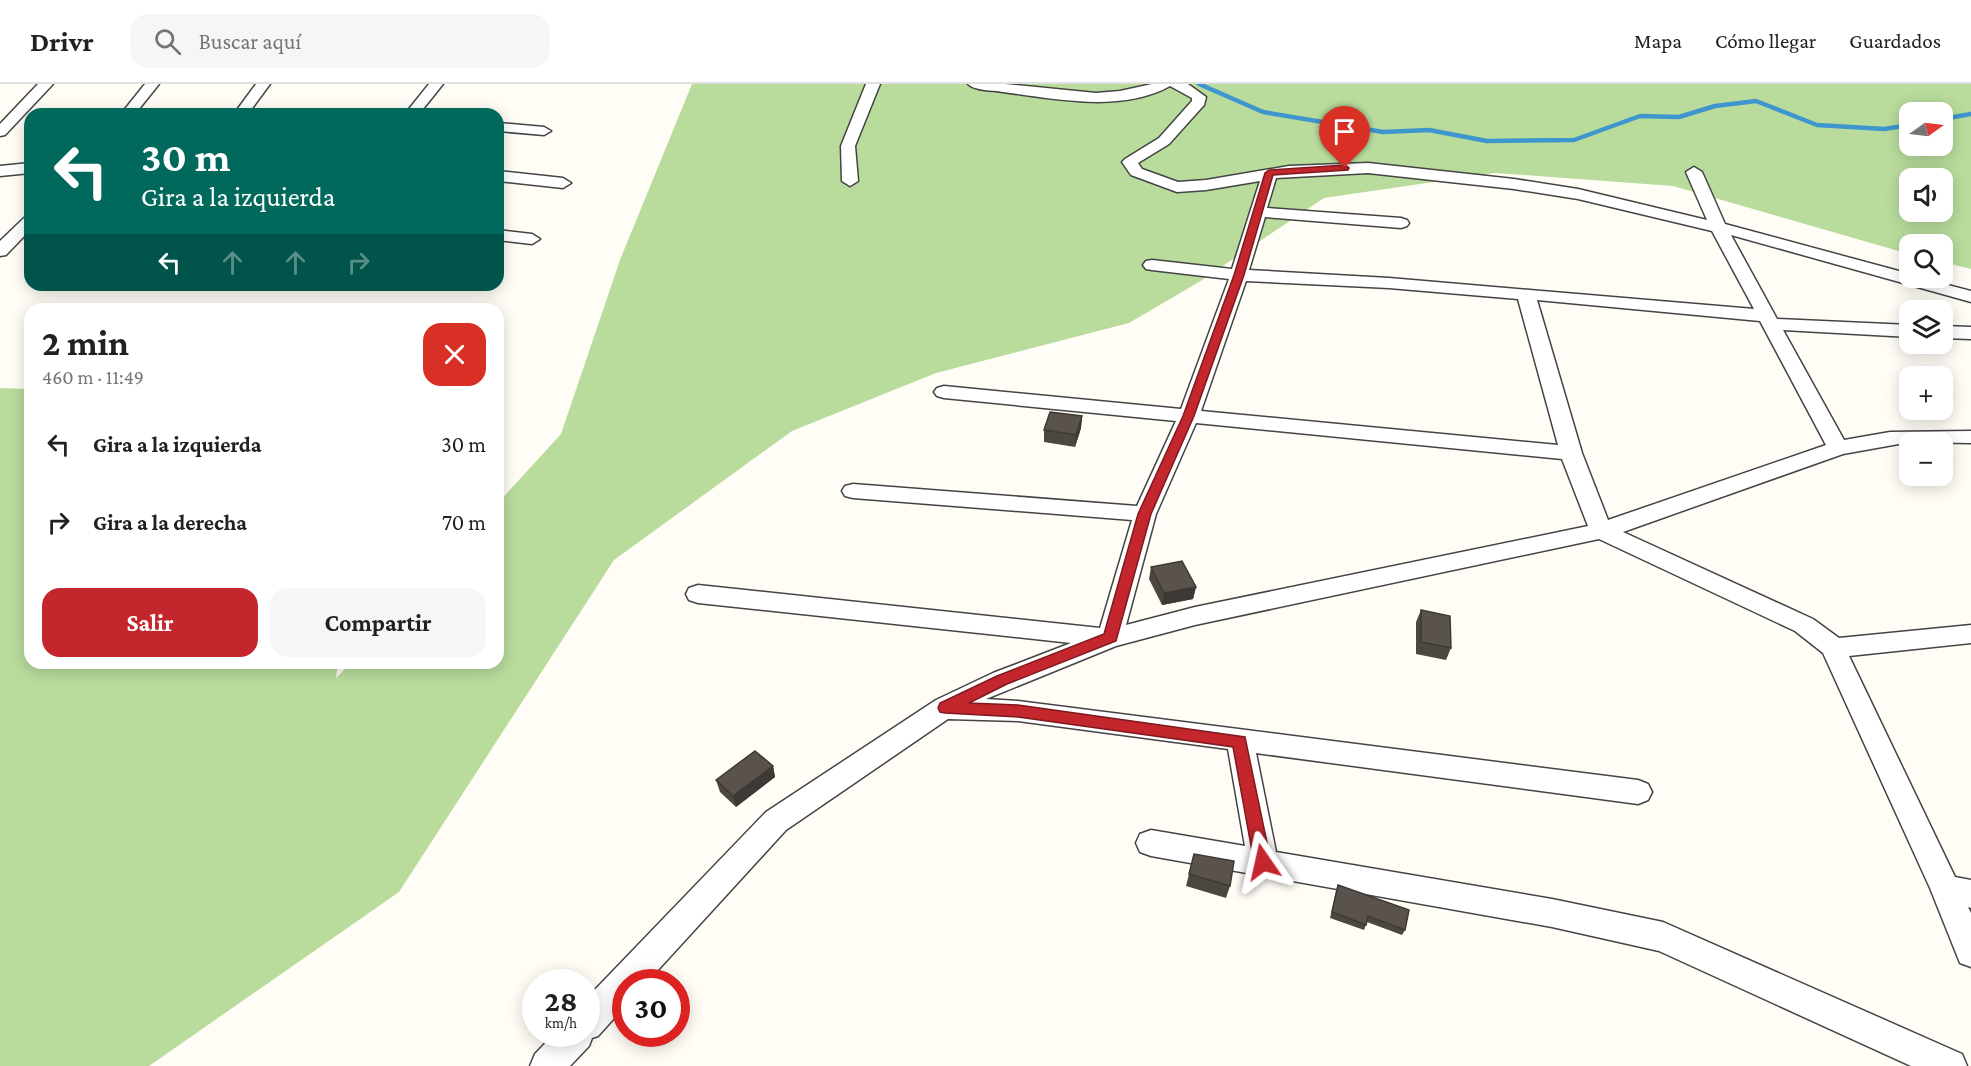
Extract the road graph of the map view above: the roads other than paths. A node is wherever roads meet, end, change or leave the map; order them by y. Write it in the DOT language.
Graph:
graph roads {
  1 [pos="46,84"];
  2 [pos="152,84"];
  3 [pos="263,84"];
  4 [pos="436,84"];
  5 [pos="873,84"];
  6 [pos="975,84"];
  7 [pos="1165,84"];
  8 [pos="1176,84"];
  9 [pos="133,108"];
  10 [pos="245,108"];
  11 [pos="417,108"];
  12 [pos="504,127"];
  13 [pos="544,131"];
  14 [pos="0,132"];
  15 [pos="24,169"];
  16 [pos="0,171"];
  17 [pos="1694,172"];
  18 [pos="1269,173"];
  19 [pos="504,177"];
  20 [pos="850,181"];
  21 [pos="563,183"];
  22 [pos="1258,212"];
  23 [pos="1401,223"];
  24 [pos="24,227"];
  25 [pos="1719,229"];
  26 [pos="504,236"];
  27 [pos="532,239"];
  28 [pos="0,251"];
  29 [pos="1152,266"];
  30 [pos="1239,275"];
  31 [pos="1526,294"];
  32 [pos="1966,294"];
  33 [pos="1767,320"];
  34 [pos="1899,330"];
  35 [pos="1953,332"];
  36 [pos="1971,333"];
  37 [pos="944,392"];
  38 [pos="1189,416"];
  39 [pos="1971,437"];
  40 [pos="1838,448"];
  41 [pos="1571,453"];
  42 [pos="853,491"];
  43 [pos="1145,514"];
  44 [pos="1601,531"];
  45 [pos="698,594"];
  46 [pos="1971,634"];
  47 [pos="1110,638"];
  48 [pos="1833,648"];
  49 [pos="945,708"];
  50 [pos="1240,741"];
  51 [pos="1638,792"];
  52 [pos="1151,843"];
  53 [pos="1263,862"];
  54 [pos="1958,891"];
  55 [pos="1971,952"];
  56 [pos="600,1009"];
  57 [pos="565,1047"];
  58 [pos="547,1066"];
  59 [pos="1950,1066"];
  1 -- 14 [label="street"];
  2 -- 9 [label="street"];
  3 -- 10 [label="street"];
  4 -- 11 [label="street"];
  5 -- 20 [label="street"];
  6 -- 7 [label="street"];
  8 -- 18 [label="street"];
  12 -- 13 [label="street"];
  15 -- 16 [label="street"];
  17 -- 25 [label="street"];
  18 -- 22 [label="street"];
  18 -- 25 [label="street"];
  19 -- 21 [label="street"];
  22 -- 23 [label="street"];
  22 -- 30 [label="street"];
  24 -- 28 [label="street"];
  25 -- 32 [label="street"];
  25 -- 33 [label="street"];
  26 -- 27 [label="street"];
  29 -- 30 [label="street"];
  30 -- 31 [label="street"];
  30 -- 38 [label="street"];
  31 -- 33 [label="street"];
  31 -- 41 [label="street"];
  33 -- 34 [label="street"];
  33 -- 40 [label="street"];
  35 -- 36 [label="street"];
  37 -- 38 [label="street"];
  38 -- 41 [label="street"];
  38 -- 43 [label="street"];
  39 -- 40 [label="street"];
  40 -- 44 [label="street"];
  41 -- 44 [label="street"];
  42 -- 43 [label="street"];
  43 -- 47 [label="street"];
  44 -- 47 [label="street"];
  44 -- 48 [label="street"];
  45 -- 47 [label="street"];
  46 -- 48 [label="street"];
  47 -- 49 [label="street"];
  48 -- 54 [label="street"];
  49 -- 50 [label="street"];
  49 -- 56 [label="street"];
  50 -- 51 [label="street"];
  50 -- 53 [label="street"];
  52 -- 53 [label="street"];
  53 -- 59 [label="street"];
  54 -- 55 [label="street"];
  57 -- 58 [label="street"];
}
